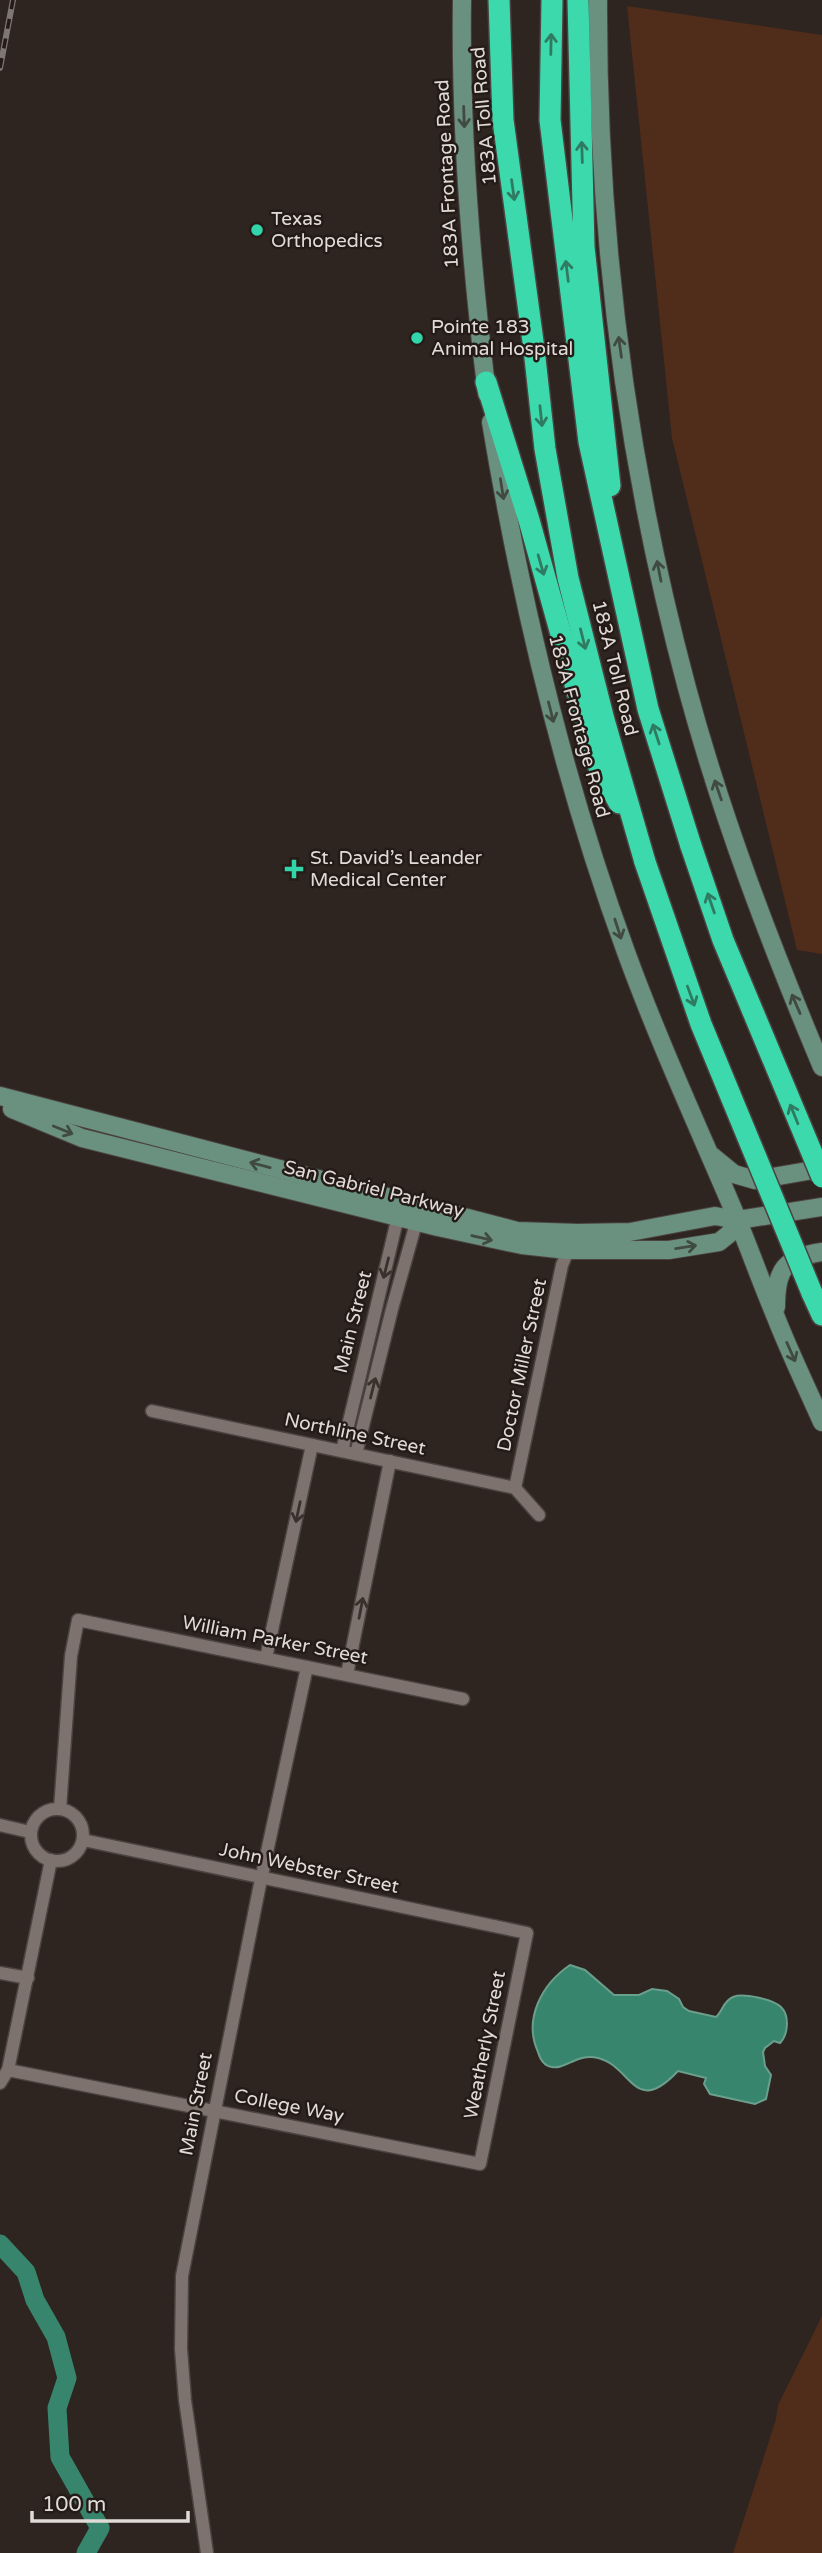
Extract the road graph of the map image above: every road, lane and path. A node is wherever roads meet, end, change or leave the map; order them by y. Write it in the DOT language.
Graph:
graph roads {
  1 [pos="462,0"];
  2 [pos="499,0"];
  3 [pos="552,0"];
  4 [pos="578,0"];
  5 [pos="598,0"];
  6 [pos="486,382"];
  7 [pos="625,610"];
  8 [pos="635,830"];
  9 [pos="822,1067"];
  10 [pos="0,1096"];
  11 [pos="0,1104"];
  12 [pos="710,1154"];
  13 [pos="822,1166"];
  14 [pos="822,1177"];
  15 [pos="822,1207"];
  16 [pos="400,1209"];
  17 [pos="419,1214"];
  18 [pos="738,1220"];
  19 [pos="578,1233"];
  20 [pos="567,1250"];
  21 [pos="822,1252"];
  22 [pos="822,1315"];
  23 [pos="775,1317"];
  24 [pos="152,1411"];
  25 [pos="822,1422"];
  26 [pos="312,1445"];
  27 [pos="342,1451"];
  28 [pos="356,1454"];
  29 [pos="390,1461"];
  30 [pos="515,1488"];
  31 [pos="539,1514"];
  32 [pos="266,1658"];
  33 [pos="307,1667"];
  34 [pos="347,1674"];
  35 [pos="463,1699"];
  36 [pos="60,1808"];
  37 [pos="0,1825"];
  38 [pos="30,1832"];
  39 [pos="83,1840"];
  40 [pos="51,1860"];
  41 [pos="261,1878"];
  42 [pos="527,1933"];
  43 [pos="0,1973"];
  44 [pos="28,1978"];
  45 [pos="8,2070"];
  46 [pos="0,2083"];
  47 [pos="214,2110"];
  48 [pos="480,2164"];
  49 [pos="207,2553"];
  1 -- 6 [label="main road, 183A Frontage Road, one-way"];
  2 -- 8 [label="highway, 183A Toll Road, one-way"];
  7 -- 3 [label="highway, 183A Toll Road, one-way"];
  7 -- 4 [label="highway, one-way"];
  9 -- 5 [label="main road, one-way"];
  6 -- 8 [label="highway, one-way"];
  6 -- 12 [label="main road, 183A Frontage Road, one-way"];
  14 -- 7 [label="highway, 183A Toll Road, one-way, bridge"];
  8 -- 22 [label="highway, 183A Toll Road, one-way, bridge"];
  16 -- 10 [label="main road, San Gabriel Parkway, one-way"];
  11 -- 16 [label="main road, San Gabriel Parkway, one-way"];
  12 -- 13 [label="main road"];
  12 -- 18 [label="main road, 183A Frontage Road"];
  15 -- 18 [label="main road, San Gabriel Parkway"];
  16 -- 17 [label="main road, San Gabriel Parkway"];
  16 -- 27 [label="street, Main Street, one-way"];
  17 -- 19 [label="main road, San Gabriel Parkway"];
  17 -- 20 [label="main road, San Gabriel Parkway, one-way"];
  28 -- 17 [label="street, Main Street, one-way"];
  18 -- 19 [label="main road, San Gabriel Parkway"];
  20 -- 18 [label="main road, San Gabriel Parkway, one-way"];
  18 -- 23 [label="main road, 183A Frontage Road"];
  19 -- 20 [label="street, Doctor Miller Street"];
  20 -- 30 [label="street, Doctor Miller Street"];
  21 -- 23 [label="main road"];
  23 -- 25 [label="main road, 183A Frontage Road, one-way"];
  24 -- 26 [label="street, Northline Street"];
  26 -- 27 [label="street, Northline Street"];
  26 -- 32 [label="street, one-way"];
  27 -- 28 [label="street, Northline Street"];
  28 -- 29 [label="street, Northline Street"];
  29 -- 30 [label="street, Northline Street"];
  34 -- 29 [label="street, one-way"];
  30 -- 31 [label="street"];
  32 -- 33 [label="street, William Parker Street"];
  32 -- 36 [label="street, William Parker Street"];
  33 -- 34 [label="street, William Parker Street"];
  33 -- 41 [label="street, Main Street"];
  34 -- 35 [label="street, William Parker Street"];
  36 -- 38 [label="street"];
  36 -- 39 [label="street"];
  37 -- 38 [label="street"];
  38 -- 40 [label="street"];
  39 -- 40 [label="street"];
  39 -- 41 [label="street, John Webster Street"];
  40 -- 44 [label="street"];
  41 -- 42 [label="street, John Webster Street"];
  41 -- 47 [label="street, Main Street"];
  42 -- 48 [label="street, Weatherly Street"];
  43 -- 44 [label="street"];
  44 -- 45 [label="street"];
  45 -- 46 [label="street"];
  45 -- 47 [label="street, College Way"];
  47 -- 48 [label="street, College Way"];
  47 -- 49 [label="street, Main Street"];
}
